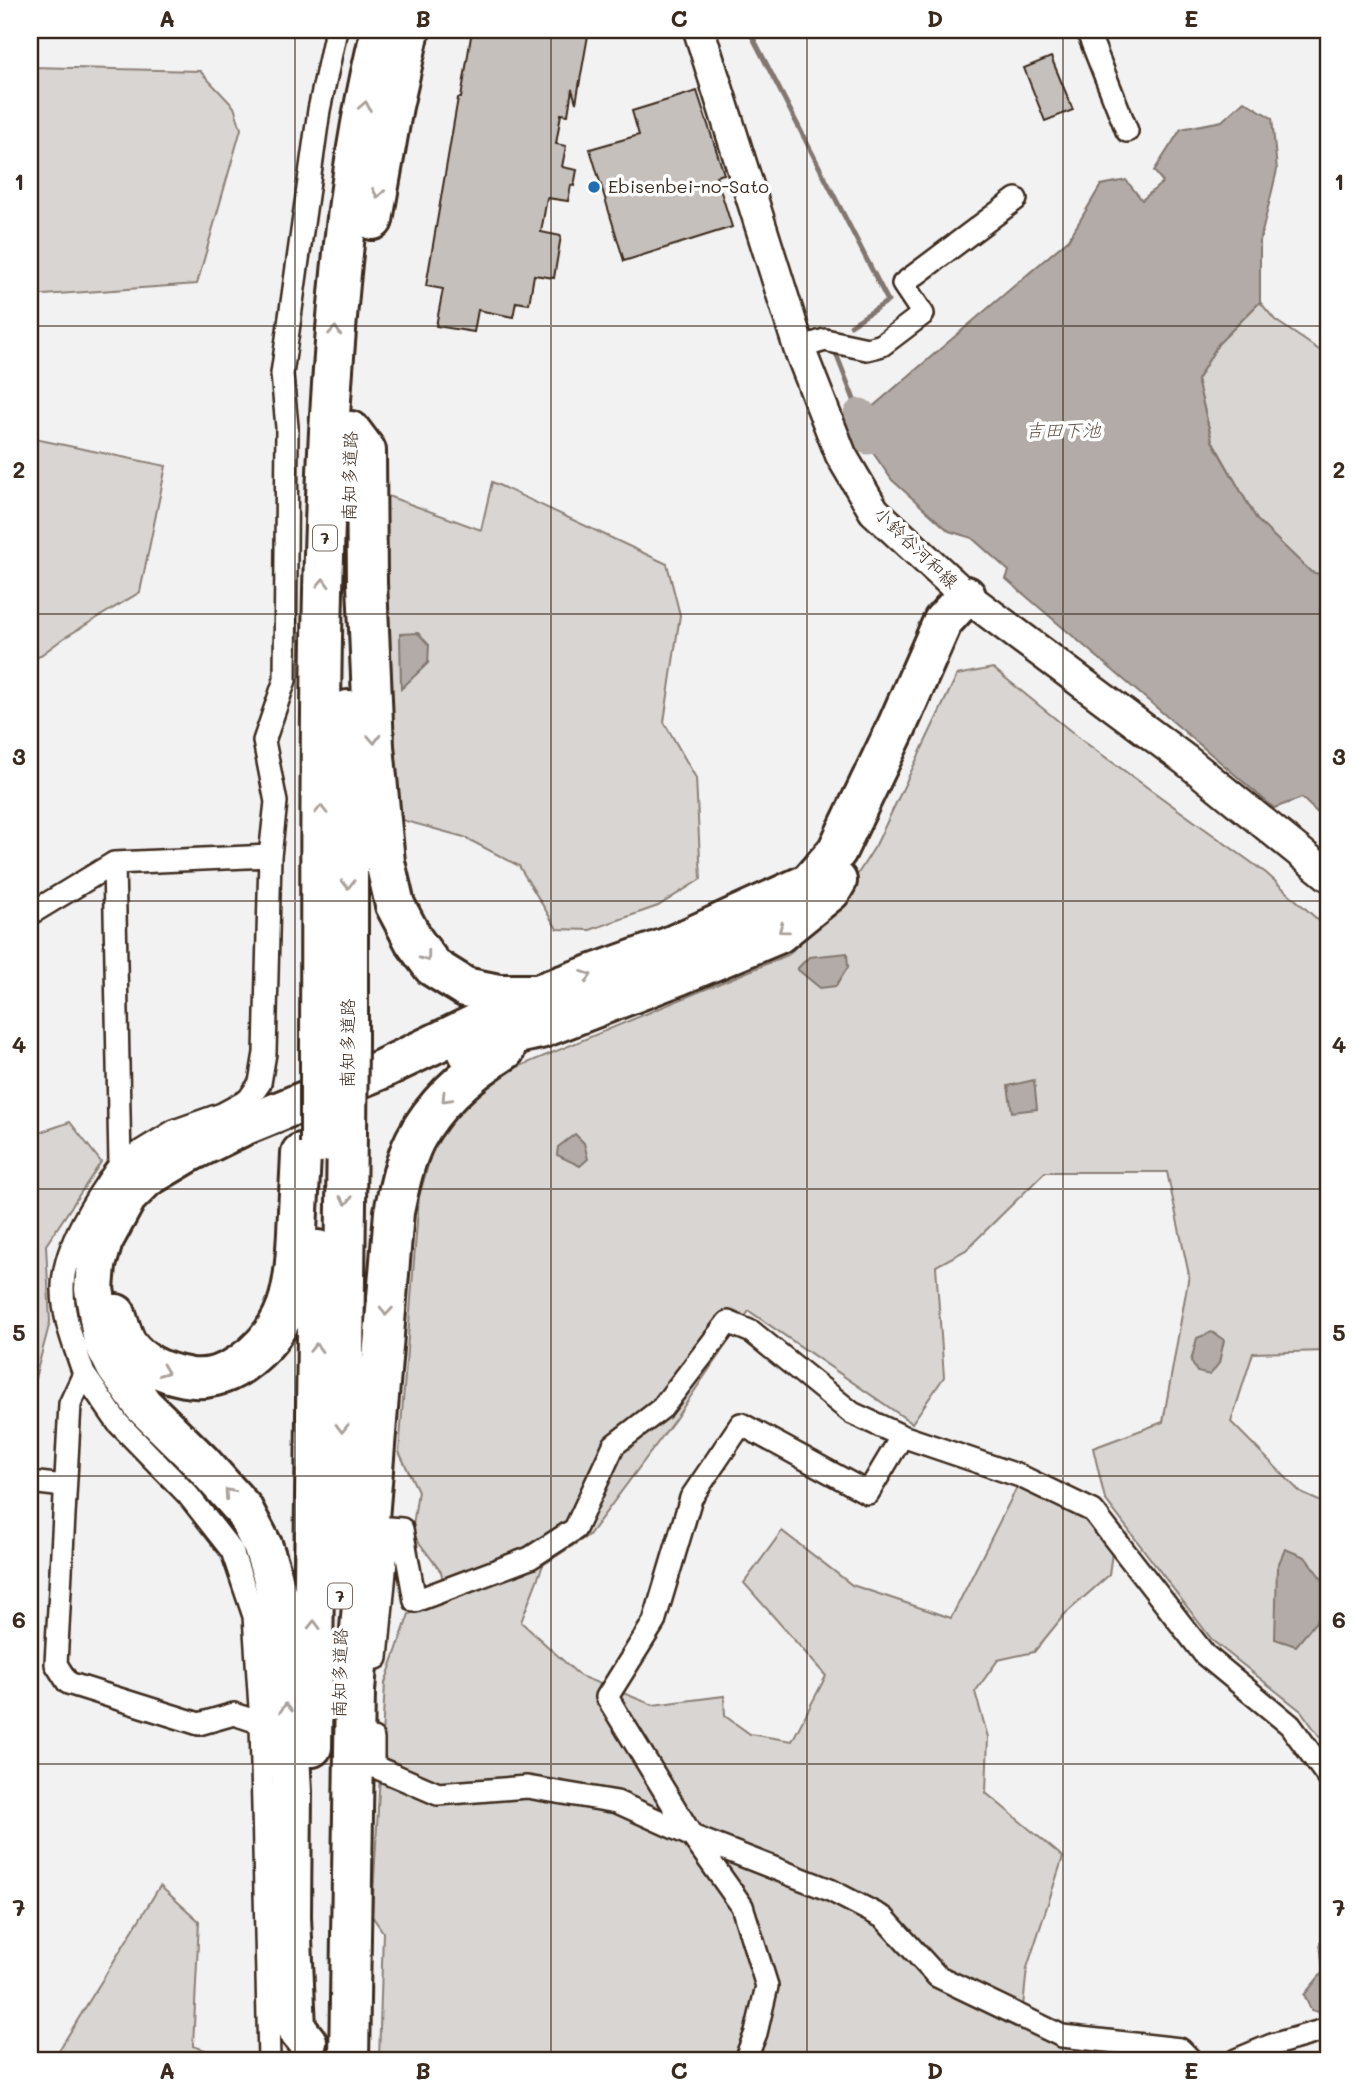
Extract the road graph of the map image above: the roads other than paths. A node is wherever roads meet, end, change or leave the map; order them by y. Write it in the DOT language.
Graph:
graph roads {
  1 [pos="336,30"];
  2 [pos="381,30"];
  3 [pos="410,30"];
  4 [pos="699,30"];
  5 [pos="1087,30"];
  6 [pos="1126,131"];
  7 [pos="1016,199"];
  8 [pos="799,348"];
  9 [pos="351,431"];
  10 [pos="966,596"];
  11 [pos="270,856"];
  12 [pos="114,863"];
  13 [pos="1328,875"];
  14 [pos="30,914"];
  15 [pos="539,1011"];
  16 [pos="324,1053"];
  17 [pos="323,1143"];
  18 [pos="120,1164"];
  19 [pos="84,1374"];
  20 [pos="902,1436"];
  21 [pos="30,1482"];
  22 [pos="65,1486"];
  23 [pos="261,1723"];
  24 [pos="1328,1777"];
  25 [pos="692,1836"];
  26 [pos="1328,2029"];
  27 [pos="316,2054"];
  28 [pos="269,2060"];
  29 [pos="349,2060"];
  30 [pos="745,2060"];
  31 [pos="1191,2060"];
  32 [pos="1236,2060"];
  1 -- 11 [label="street"];
  16 -- 2 [label="highway, 南知多道路 / 7, one-way"];
  3 -- 9 [label="highway, 南知多道路 / 7, one-way"];
  4 -- 8 [label="main road, 小鈴谷河和線"];
  5 -- 6 [label="street"];
  7 -- 8 [label="street"];
  8 -- 10 [label="main road, 小鈴谷河和線"];
  9 -- 15 [label="highway, one-way"];
  9 -- 16 [label="highway, 南知多道路 / 7, one-way"];
  10 -- 13 [label="main road, 小鈴谷河和線"];
  10 -- 15 [label="highway"];
  11 -- 12 [label="street"];
  11 -- 18 [label="street"];
  12 -- 14 [label="street"];
  12 -- 18 [label="street"];
  15 -- 17 [label="highway, one-way"];
  27 -- 15 [label="highway, one-way"];
  15 -- 29 [label="highway, one-way"];
  16 -- 17 [label="highway, 南知多道路 / 7, bridge"];
  17 -- 27 [label="highway, 南知多道路 / 7"];
  18 -- 19 [label="street"];
  19 -- 22 [label="street"];
  19 -- 23 [label="street"];
  20 -- 24 [label="street"];
  20 -- 25 [label="street"];
  20 -- 25 [label="street"];
  21 -- 22 [label="street"];
  22 -- 23 [label="street"];
  23 -- 28 [label="street"];
  25 -- 30 [label="street"];
  25 -- 31 [label="street"];
  26 -- 32 [label="street"];
}
